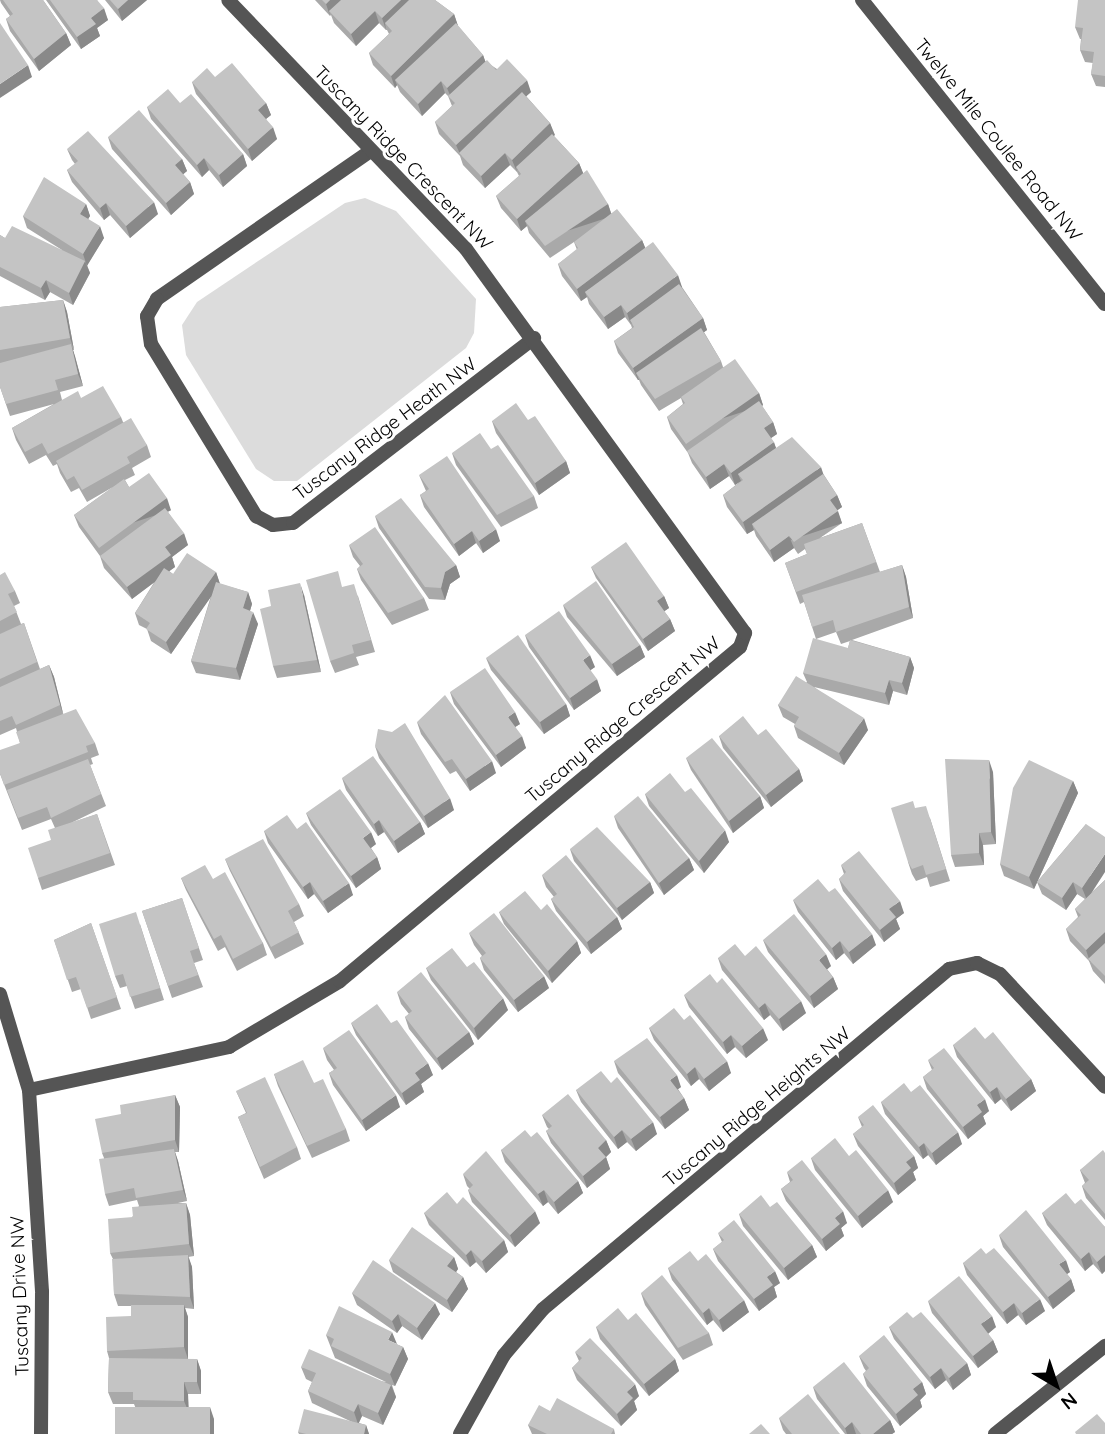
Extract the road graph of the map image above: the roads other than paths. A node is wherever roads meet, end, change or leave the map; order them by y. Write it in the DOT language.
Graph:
graph roads {
  1 [pos="228,0"];
  2 [pos="862,0"];
  3 [pos="369,152"];
  4 [pos="1105,304"];
  5 [pos="534,338"];
  6 [pos="0,994"];
  7 [pos="1105,1087"];
  8 [pos="29,1090"];
  9 [pos="1105,1346"];
  10 [pos="41,1434"];
  11 [pos="460,1434"];
  12 [pos="995,1434"];
  1 -- 3 [label="street, Tuscany Ridge Crescent NW"];
  2 -- 4 [label="street, Twelve Mile Coulee Road NW"];
  3 -- 5 [label="street, Tuscany Ridge Crescent NW"];
  3 -- 5 [label="street, Tuscany Ridge Heath NW"];
  5 -- 8 [label="street, Tuscany Ridge Crescent NW"];
  6 -- 8 [label="street, Tuscany Drive NW"];
  7 -- 11 [label="street, Tuscany Ridge Heights NW"];
  8 -- 10 [label="street, Tuscany Drive NW"];
  9 -- 12 [label="street"];
}
